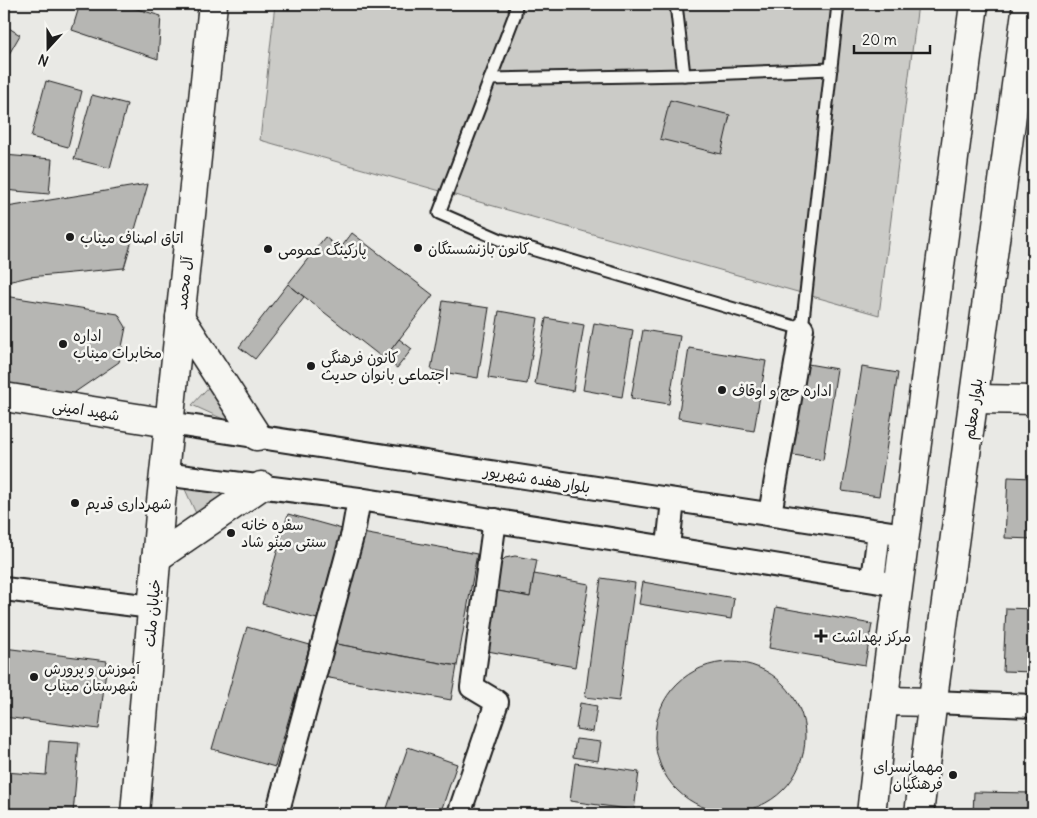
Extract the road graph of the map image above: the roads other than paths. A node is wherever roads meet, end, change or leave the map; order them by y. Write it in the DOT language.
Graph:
graph roads {
  1 [pos="213,4"];
  2 [pos="516,4"];
  3 [pos="676,4"];
  4 [pos="838,4"];
  5 [pos="974,4"];
  6 [pos="1027,4"];
  7 [pos="831,69"];
  8 [pos="684,75"];
  9 [pos="490,79"];
  10 [pos="180,317"];
  11 [pos="802,329"];
  12 [pos="4,397"];
  13 [pos="974,398"];
  14 [pos="1033,400"];
  15 [pos="169,423"];
  16 [pos="257,436"];
  17 [pos="164,474"];
  18 [pos="261,486"];
  19 [pos="359,498"];
  20 [pos="673,500"];
  21 [pos="160,502"];
  22 [pos="770,514"];
  23 [pos="495,520"];
  24 [pos="879,531"];
  25 [pos="905,535"];
  26 [pos="668,548"];
  27 [pos="156,558"];
  28 [pos="886,582"];
  29 [pos="4,589"];
  30 [pos="152,606"];
  31 [pos="884,701"];
  32 [pos="933,702"];
  33 [pos="1033,706"];
  34 [pos="135,814"];
  35 [pos="277,814"];
  36 [pos="459,814"];
  37 [pos="871,814"];
  38 [pos="919,814"];
  1 -- 10 [label="main road, آل محمد"];
  2 -- 9 [label="lane"];
  3 -- 8 [label="lane"];
  4 -- 7 [label="lane"];
  5 -- 25 [label="main road"];
  6 -- 13 [label="main road, بلوار معلم"];
  7 -- 8 [label="lane"];
  7 -- 11 [label="lane"];
  8 -- 9 [label="lane"];
  9 -- 11 [label="lane"];
  10 -- 15 [label="main road, آل محمد"];
  10 -- 16 [label="main road"];
  11 -- 22 [label="street"];
  12 -- 15 [label="main road, شهید امینی"];
  13 -- 14 [label="main road"];
  13 -- 32 [label="main road, بلوار معلم"];
  15 -- 16 [label="street, بلوار هفده شهریور"];
  15 -- 17 [label="main road, آل محمد"];
  16 -- 20 [label="street, بلوار هفده شهریور"];
  17 -- 18 [label="street"];
  17 -- 21 [label="main road, آل محمد"];
  18 -- 19 [label="street"];
  18 -- 27 [label="main road"];
  19 -- 23 [label="street"];
  19 -- 35 [label="street"];
  20 -- 22 [label="street, بلوار هفده شهریور"];
  20 -- 26 [label="street"];
  21 -- 27 [label="main road, خیابان ملت"];
  22 -- 24 [label="street, بلوار هفده شهریور"];
  23 -- 26 [label="street"];
  23 -- 36 [label="street"];
  24 -- 25 [label="street, بلوار هفده شهریور"];
  24 -- 28 [label="street"];
  25 -- 28 [label="main road"];
  26 -- 28 [label="street"];
  27 -- 30 [label="main road, خیابان ملت"];
  28 -- 31 [label="main road"];
  29 -- 30 [label="street"];
  30 -- 34 [label="main road, خیابان ملت"];
  31 -- 32 [label="main road"];
  31 -- 37 [label="main road"];
  32 -- 33 [label="street"];
  32 -- 38 [label="main road, بلوار معلم"];
}
